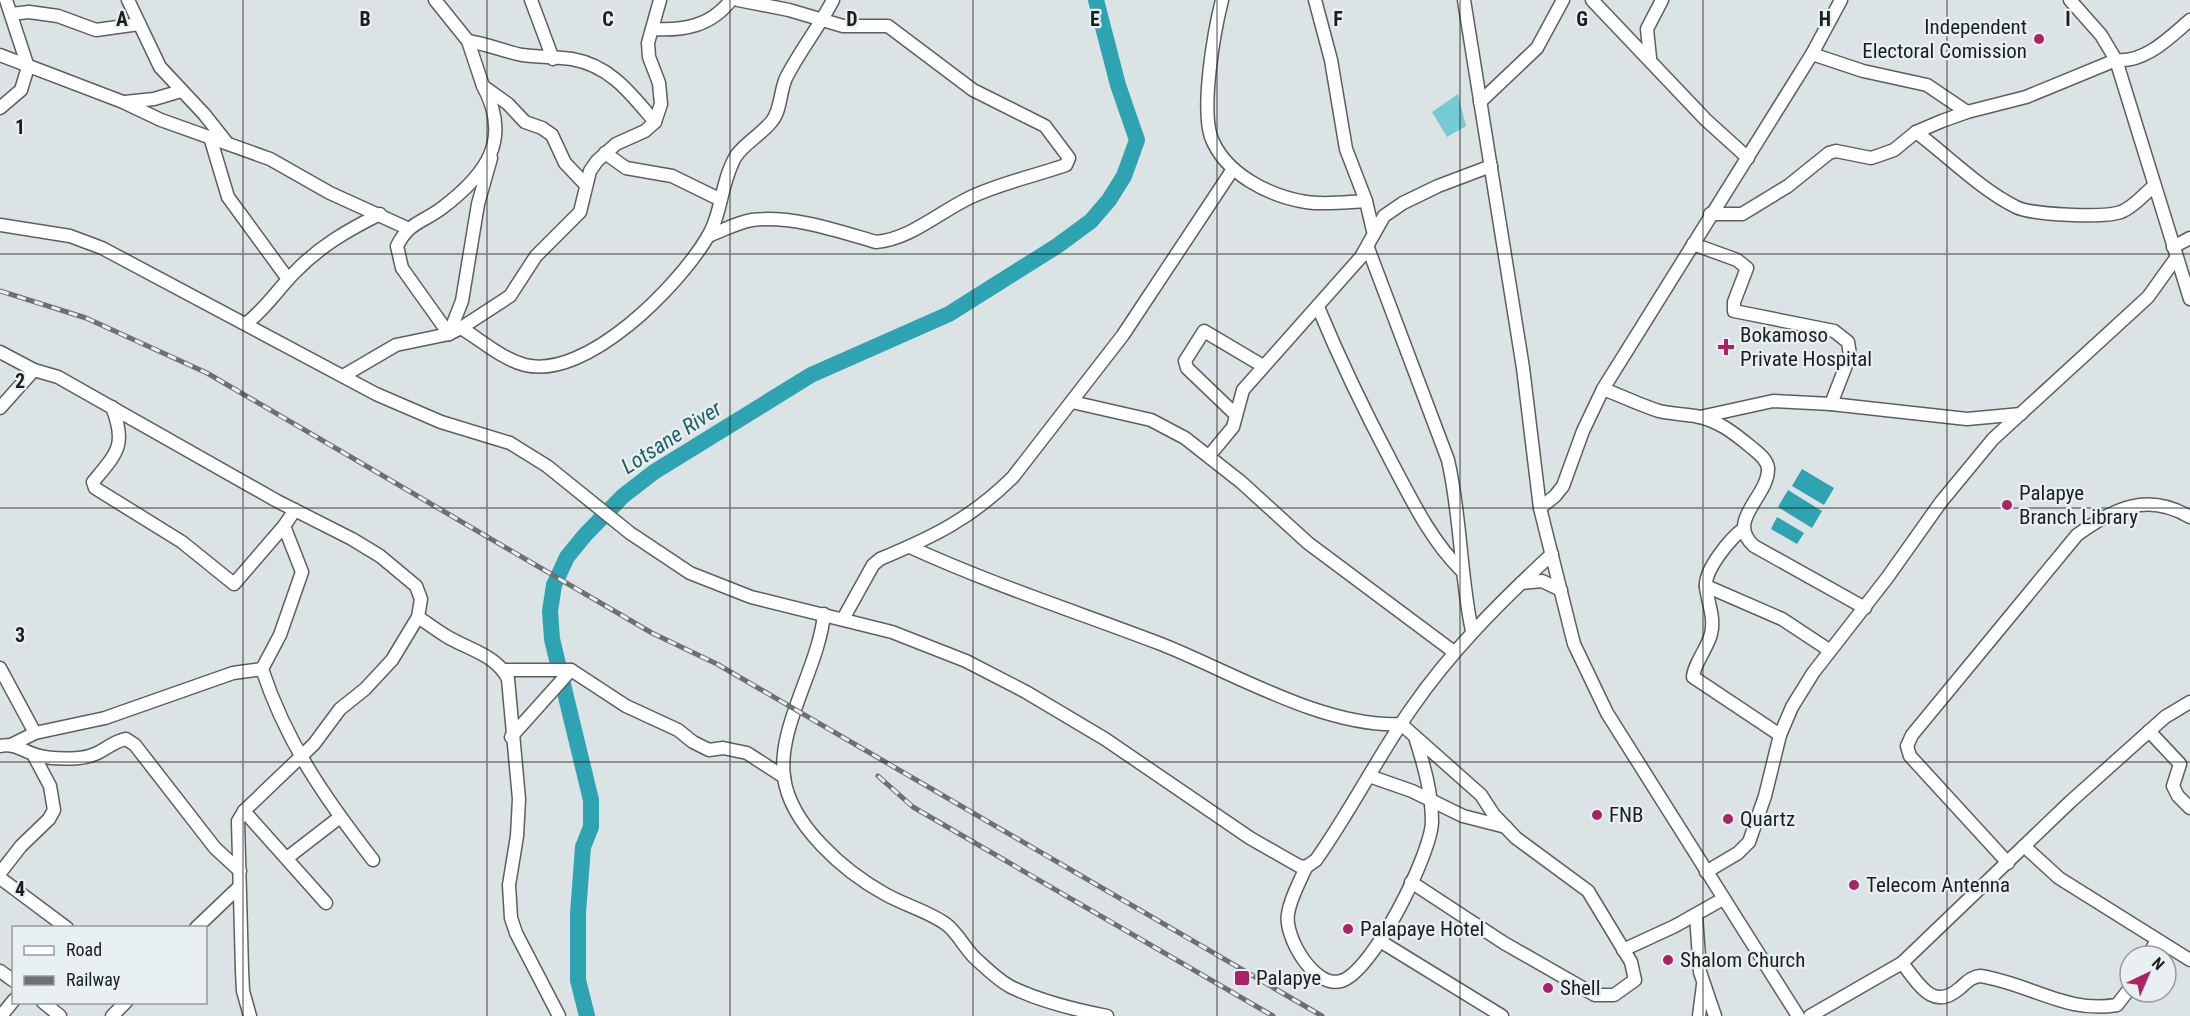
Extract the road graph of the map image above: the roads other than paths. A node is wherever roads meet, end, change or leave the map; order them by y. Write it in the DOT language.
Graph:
graph roads {
  1 [pos="6,0"];
  2 [pos="128,0"];
  3 [pos="435,0"];
  4 [pos="531,0"];
  5 [pos="660,0"];
  6 [pos="731,0"];
  7 [pos="738,0"];
  8 [pos="833,0"];
  9 [pos="1222,0"];
  10 [pos="1316,0"];
  11 [pos="1464,0"];
  12 [pos="1563,0"];
  13 [pos="1592,0"];
  14 [pos="1662,0"];
  15 [pos="1840,0"];
  16 [pos="2070,0"];
  17 [pos="11,14"];
  18 [pos="2190,20"];
  19 [pos="821,21"];
  20 [pos="139,24"];
  21 [pos="652,29"];
  22 [pos="468,41"];
  23 [pos="1812,54"];
  24 [pos="0,55"];
  25 [pos="1650,58"];
  26 [pos="553,59"];
  27 [pos="2116,60"];
  28 [pos="28,67"];
  29 [pos="483,86"];
  30 [pos="180,91"];
  31 [pos="123,102"];
  32 [pos="1480,102"];
  33 [pos="0,108"];
  34 [pos="1967,112"];
  35 [pos="655,122"];
  36 [pos="1917,132"];
  37 [pos="210,137"];
  38 [pos="227,144"];
  39 [pos="604,153"];
  40 [pos="492,154"];
  41 [pos="1748,158"];
  42 [pos="1491,166"];
  43 [pos="1233,169"];
  44 [pos="586,185"];
  45 [pos="2154,186"];
  46 [pos="719,199"];
  47 [pos="1366,201"];
  48 [pos="380,214"];
  49 [pos="1710,214"];
  50 [pos="0,225"];
  51 [pos="407,228"];
  52 [pos="1373,231"];
  53 [pos="708,236"];
  54 [pos="2190,238"];
  55 [pos="1693,244"];
  56 [pos="1368,248"];
  57 [pos="2174,252"];
  58 [pos="288,279"];
  59 [pos="2190,299"];
  60 [pos="1318,307"];
  61 [pos="265,308"];
  62 [pos="248,323"];
  63 [pos="461,328"];
  64 [pos="262,331"];
  65 [pos="449,334"];
  66 [pos="0,352"];
  67 [pos="1263,366"];
  68 [pos="34,370"];
  69 [pos="343,376"];
  70 [pos="1603,389"];
  71 [pos="1072,402"];
  72 [pos="1831,404"];
  73 [pos="112,407"];
  74 [pos="0,408"];
  75 [pos="2021,414"];
  76 [pos="1236,415"];
  77 [pos="1698,417"];
  78 [pos="1209,456"];
  79 [pos="1540,508"];
  80 [pos="295,510"];
  81 [pos="2190,517"];
  82 [pos="284,526"];
  83 [pos="1743,529"];
  84 [pos="910,547"];
  85 [pos="1552,554"];
  86 [pos="1461,570"];
  87 [pos="1520,584"];
  88 [pos="1706,586"];
  89 [pos="1561,590"];
  90 [pos="1865,608"];
  91 [pos="824,614"];
  92 [pos="418,617"];
  93 [pos="843,619"];
  94 [pos="1472,631"];
  95 [pos="1829,650"];
  96 [pos="1455,652"];
  97 [pos="0,668"];
  98 [pos="262,669"];
  99 [pos="504,670"];
  100 [pos="571,670"];
  101 [pos="2190,702"];
  102 [pos="1401,724"];
  103 [pos="2149,731"];
  104 [pos="34,733"];
  105 [pos="1780,735"];
  106 [pos="511,737"];
  107 [pos="1415,737"];
  108 [pos="6,745"];
  109 [pos="33,754"];
  110 [pos="300,757"];
  111 [pos="1369,776"];
  112 [pos="784,777"];
  113 [pos="1431,802"];
  114 [pos="2190,808"];
  115 [pos="244,811"];
  116 [pos="340,817"];
  117 [pos="1506,827"];
  118 [pos="2024,846"];
  119 [pos="287,858"];
  120 [pos="373,860"];
  121 [pos="2008,863"];
  122 [pos="1306,867"];
  123 [pos="240,871"];
  124 [pos="1706,872"];
  125 [pos="0,876"];
  126 [pos="1411,882"];
  127 [pos="239,887"];
  128 [pos="1723,899"];
  129 [pos="326,903"];
  130 [pos="1696,915"];
  131 [pos="66,926"];
  132 [pos="197,926"];
  133 [pos="2157,940"];
  134 [pos="1380,941"];
  135 [pos="2155,944"];
  136 [pos="1623,950"];
  137 [pos="2190,960"];
  138 [pos="1902,963"];
  139 [pos="1703,985"];
  140 [pos="12,1003"];
  141 [pos="45,1004"];
  142 [pos="124,1004"];
  143 [pos="2118,1004"];
  144 [pos="2,1016"];
  145 [pos="60,1016"];
  146 [pos="112,1016"];
  147 [pos="249,1016"];
  148 [pos="559,1016"];
  149 [pos="1107,1016"];
  150 [pos="1502,1016"];
  151 [pos="1699,1016"];
  152 [pos="1715,1016"];
  153 [pos="1798,1016"];
  154 [pos="1810,1016"];
  1 -- 17 [label="street"];
  2 -- 20 [label="street"];
  3 -- 22 [label="street"];
  4 -- 26 [label="street"];
  5 -- 21 [label="street"];
  6 -- 21 [label="street"];
  7 -- 19 [label="street"];
  8 -- 19 [label="street"];
  9 -- 43 [label="street"];
  10 -- 47 [label="street"];
  11 -- 32 [label="street"];
  12 -- 32 [label="street"];
  13 -- 25 [label="street"];
  14 -- 25 [label="street"];
  15 -- 23 [label="street"];
  16 -- 27 [label="street"];
  17 -- 20 [label="street"];
  17 -- 28 [label="street"];
  18 -- 27 [label="street"];
  19 -- 46 [label="street"];
  19 -- 53 [label="street"];
  20 -- 30 [label="street"];
  21 -- 35 [label="street"];
  22 -- 26 [label="street"];
  22 -- 29 [label="street"];
  23 -- 34 [label="street"];
  23 -- 41 [label="street"];
  24 -- 28 [label="street"];
  25 -- 41 [label="street"];
  26 -- 35 [label="street"];
  27 -- 34 [label="street"];
  27 -- 45 [label="street"];
  28 -- 31 [label="street"];
  28 -- 33 [label="street"];
  29 -- 40 [label="street"];
  29 -- 44 [label="street"];
  30 -- 31 [label="street"];
  30 -- 38 [label="street"];
  31 -- 37 [label="street"];
  32 -- 42 [label="street"];
  34 -- 36 [label="street"];
  35 -- 39 [label="street"];
  36 -- 45 [label="street"];
  36 -- 49 [label="street"];
  37 -- 38 [label="street"];
  37 -- 58 [label="street"];
  38 -- 48 [label="street"];
  39 -- 44 [label="street"];
  39 -- 46 [label="street"];
  40 -- 51 [label="street"];
  40 -- 65 [label="street"];
  41 -- 49 [label="street"];
  42 -- 52 [label="street"];
  42 -- 79 [label="street"];
  43 -- 47 [label="street"];
  43 -- 71 [label="street"];
  44 -- 63 [label="street"];
  45 -- 57 [label="street"];
  46 -- 53 [label="street"];
  47 -- 52 [label="street"];
  48 -- 51 [label="street"];
  48 -- 58 [label="street"];
  49 -- 55 [label="street"];
  50 -- 62 [label="street"];
  51 -- 65 [label="street"];
  52 -- 56 [label="street"];
  53 -- 63 [label="street"];
  54 -- 57 [label="street"];
  55 -- 70 [label="street"];
  55 -- 72 [label="street"];
  56 -- 60 [label="street"];
  56 -- 86 [label="street"];
  57 -- 59 [label="street"];
  57 -- 75 [label="street"];
  58 -- 61 [label="street"];
  60 -- 67 [label="street"];
  60 -- 86 [label="street"];
  61 -- 62 [label="street"];
  61 -- 64 [label="street"];
  62 -- 64 [label="street"];
  63 -- 65 [label="street"];
  64 -- 69 [label="street"];
  65 -- 69 [label="street"];
  66 -- 68 [label="street"];
  67 -- 76 [label="street"];
  67 -- 76 [label="street"];
  68 -- 73 [label="street"];
  68 -- 74 [label="street"];
  69 -- 91 [label="street"];
  70 -- 77 [label="street"];
  70 -- 79 [label="street"];
  71 -- 78 [label="street"];
  71 -- 84 [label="street"];
  72 -- 75 [label="street"];
  72 -- 77 [label="street"];
  73 -- 80 [label="street"];
  73 -- 82 [label="street"];
  75 -- 90 [label="street"];
  76 -- 78 [label="street"];
  77 -- 83 [label="street"];
  78 -- 96 [label="street"];
  79 -- 85 [label="street"];
  80 -- 82 [label="street"];
  80 -- 92 [label="street"];
  81 -- 121 [label="street"];
  82 -- 98 [label="street"];
  83 -- 88 [label="street"];
  83 -- 90 [label="street"];
  84 -- 93 [label="street"];
  84 -- 102 [label="street"];
  85 -- 87 [label="street"];
  85 -- 89 [label="street"];
  86 -- 94 [label="street"];
  87 -- 89 [label="street"];
  87 -- 94 [label="street"];
  88 -- 95 [label="street"];
  88 -- 105 [label="street"];
  89 -- 124 [label="street"];
  90 -- 95 [label="street"];
  91 -- 93 [label="street"];
  91 -- 112 [label="street"];
  92 -- 99 [label="street"];
  92 -- 110 [label="street"];
  93 -- 122 [label="street"];
  94 -- 96 [label="street"];
  95 -- 105 [label="street"];
  96 -- 102 [label="street"];
  97 -- 104 [label="street"];
  98 -- 104 [label="street"];
  98 -- 110 [label="street"];
  99 -- 100 [label="street"];
  99 -- 106 [label="street"];
  100 -- 106 [label="street"];
  100 -- 112 [label="street"];
  101 -- 103 [label="street"];
  102 -- 107 [label="street"];
  102 -- 111 [label="street"];
  103 -- 114 [label="street"];
  103 -- 118 [label="street"];
  104 -- 108 [label="street"];
  105 -- 124 [label="street"];
  106 -- 148 [label="street"];
  107 -- 113 [label="street"];
  107 -- 117 [label="street"];
  108 -- 109 [label="street"];
  109 -- 123 [label="street"];
  109 -- 125 [label="street"];
  110 -- 115 [label="street"];
  110 -- 116 [label="street"];
  111 -- 113 [label="street"];
  111 -- 122 [label="street"];
  112 -- 149 [label="street"];
  113 -- 117 [label="street"];
  113 -- 126 [label="street"];
  115 -- 119 [label="street"];
  115 -- 123 [label="street"];
  116 -- 119 [label="street"];
  116 -- 120 [label="street"];
  117 -- 136 [label="street"];
  118 -- 121 [label="street"];
  118 -- 133 [label="street"];
  119 -- 129 [label="street"];
  121 -- 138 [label="street"];
  122 -- 134 [label="street"];
  123 -- 127 [label="street"];
  124 -- 128 [label="street"];
  125 -- 131 [label="street"];
  126 -- 134 [label="street"];
  126 -- 136 [label="street"];
  127 -- 132 [label="street"];
  127 -- 147 [label="street"];
  128 -- 130 [label="street"];
  128 -- 153 [label="street"];
  130 -- 136 [label="street"];
  130 -- 139 [label="street"];
  133 -- 135 [label="street"];
  133 -- 137 [label="street"];
  134 -- 150 [label="street"];
  138 -- 143 [label="street"];
  138 -- 154 [label="street"];
  139 -- 151 [label="street"];
  139 -- 152 [label="street"];
  140 -- 144 [label="street"];
  141 -- 145 [label="street"];
  142 -- 146 [label="street"];
}
